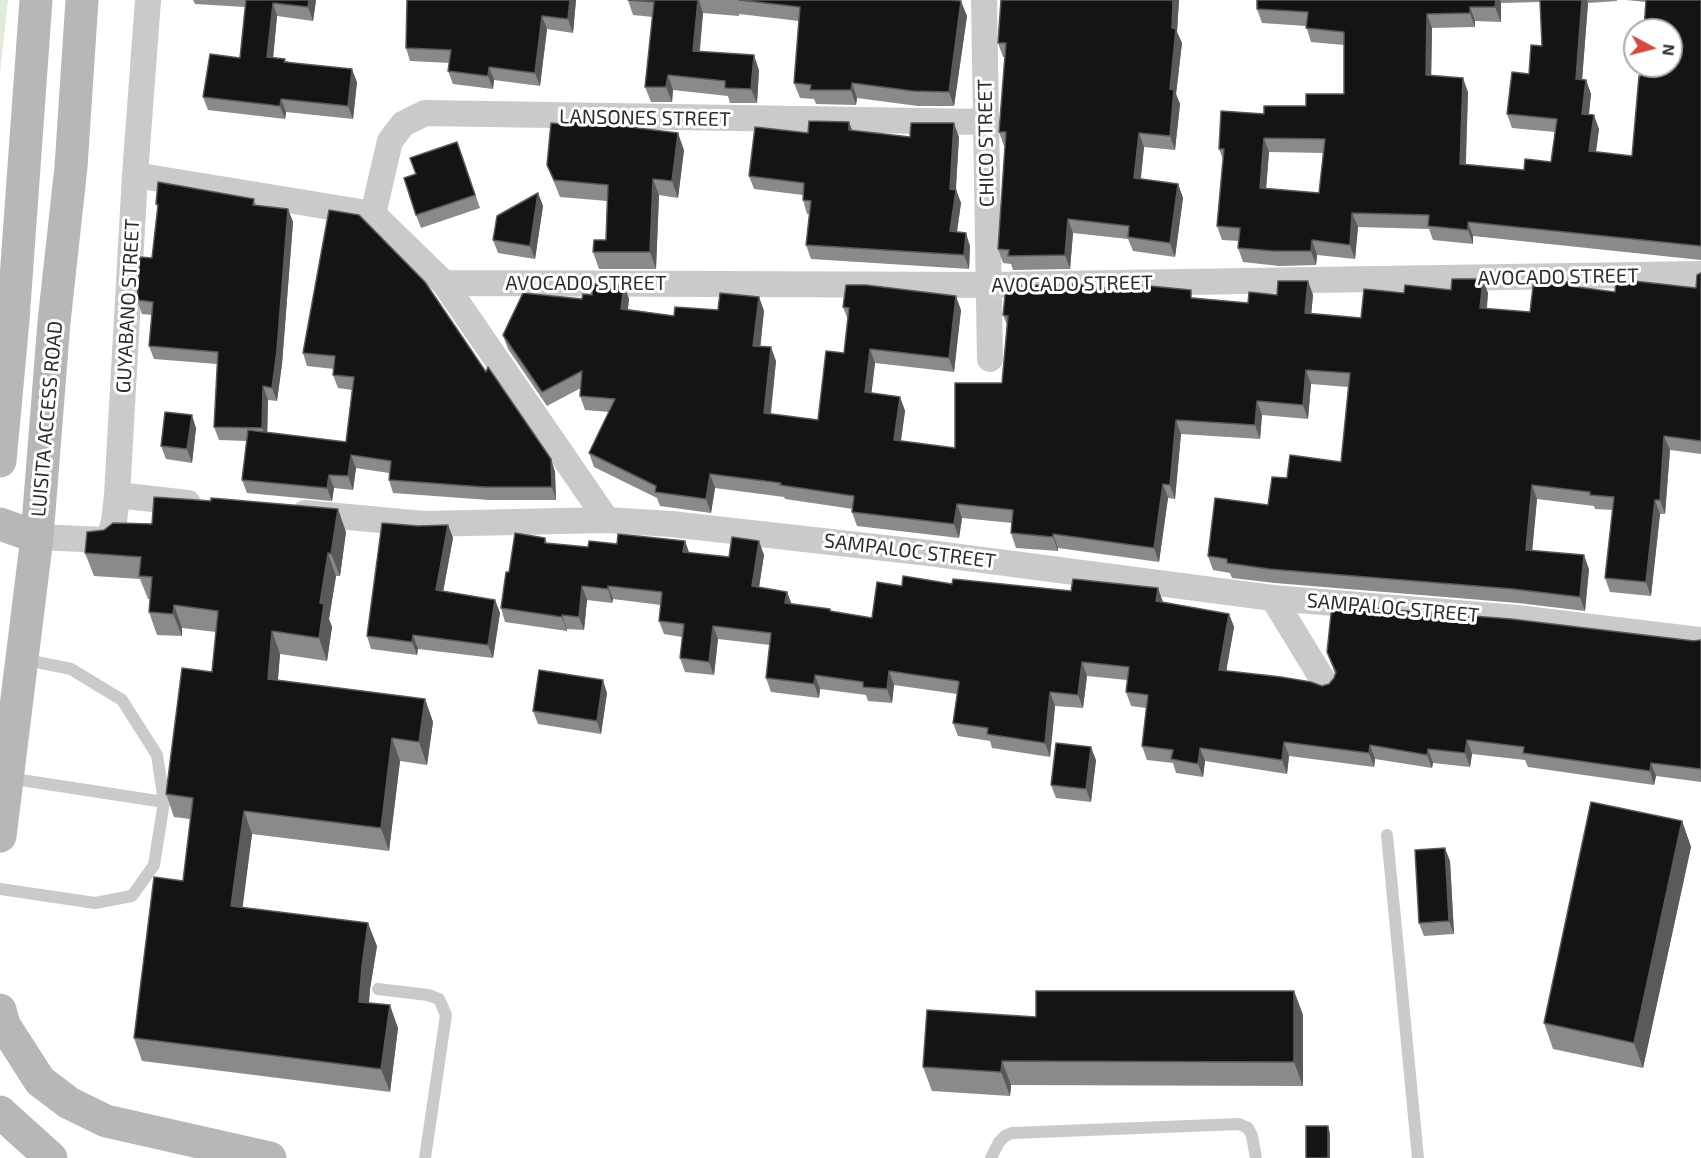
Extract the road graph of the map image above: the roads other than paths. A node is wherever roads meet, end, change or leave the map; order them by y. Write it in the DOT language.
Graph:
graph roads {
  1 [pos="36,0"];
  2 [pos="82,0"];
  3 [pos="148,0"];
  4 [pos="984,0"];
  5 [pos="986,122"];
  6 [pos="135,175"];
  7 [pos="373,214"];
  8 [pos="1701,274"];
  9 [pos="444,283"];
  10 [pos="988,285"];
  11 [pos="990,359"];
  12 [pos="0,461"];
  13 [pos="117,495"];
  14 [pos="211,505"];
  15 [pos="282,511"];
  16 [pos="607,520"];
  17 [pos="0,524"];
  18 [pos="37,537"];
  19 [pos="1274,598"];
  20 [pos="1701,640"];
  21 [pos="21,659"];
  22 [pos="1326,685"];
  23 [pos="8,778"];
  24 [pos="164,802"];
  25 [pos="0,836"];
  26 [pos="1387,836"];
  27 [pos="0,889"];
  28 [pos="378,989"];
  29 [pos="0,1010"];
  30 [pos="0,1112"];
  31 [pos="51,1158"];
  32 [pos="270,1158"];
  33 [pos="425,1158"];
  34 [pos="991,1158"];
  35 [pos="1256,1158"];
  36 [pos="1418,1158"];
  1 -- 12 [label="main road"];
  2 -- 18 [label="main road, LUISITA ACCESS ROAD"];
  3 -- 6 [label="street, GUYABANO STREET"];
  4 -- 5 [label="street, CHICO STREET"];
  5 -- 7 [label="street, LANSONES STREET"];
  5 -- 10 [label="street, CHICO STREET"];
  6 -- 7 [label="street"];
  6 -- 13 [label="street, GUYABANO STREET"];
  7 -- 9 [label="street"];
  8 -- 10 [label="street, AVOCADO STREET"];
  9 -- 10 [label="street, AVOCADO STREET"];
  9 -- 16 [label="street"];
  10 -- 11 [label="street, CHICO STREET"];
  13 -- 14 [label="street"];
  13 -- 18 [label="street, GUYABANO STREET"];
  15 -- 16 [label="street, SAMPALOC STREET"];
  16 -- 19 [label="street, SAMPALOC STREET"];
  17 -- 18 [label="main road"];
  18 -- 21 [label="main road, LUISITA ACCESS ROAD"];
  19 -- 20 [label="street, SAMPALOC STREET"];
  19 -- 22 [label="street"];
  21 -- 23 [label="main road, LUISITA ACCESS ROAD"];
  21 -- 24 [label="lane"];
  23 -- 24 [label="lane"];
  23 -- 25 [label="main road, LUISITA ACCESS ROAD"];
  24 -- 27 [label="lane"];
  26 -- 36 [label="lane"];
  28 -- 33 [label="lane"];
  29 -- 32 [label="main road"];
  30 -- 31 [label="main road"];
  34 -- 35 [label="lane"];
}
